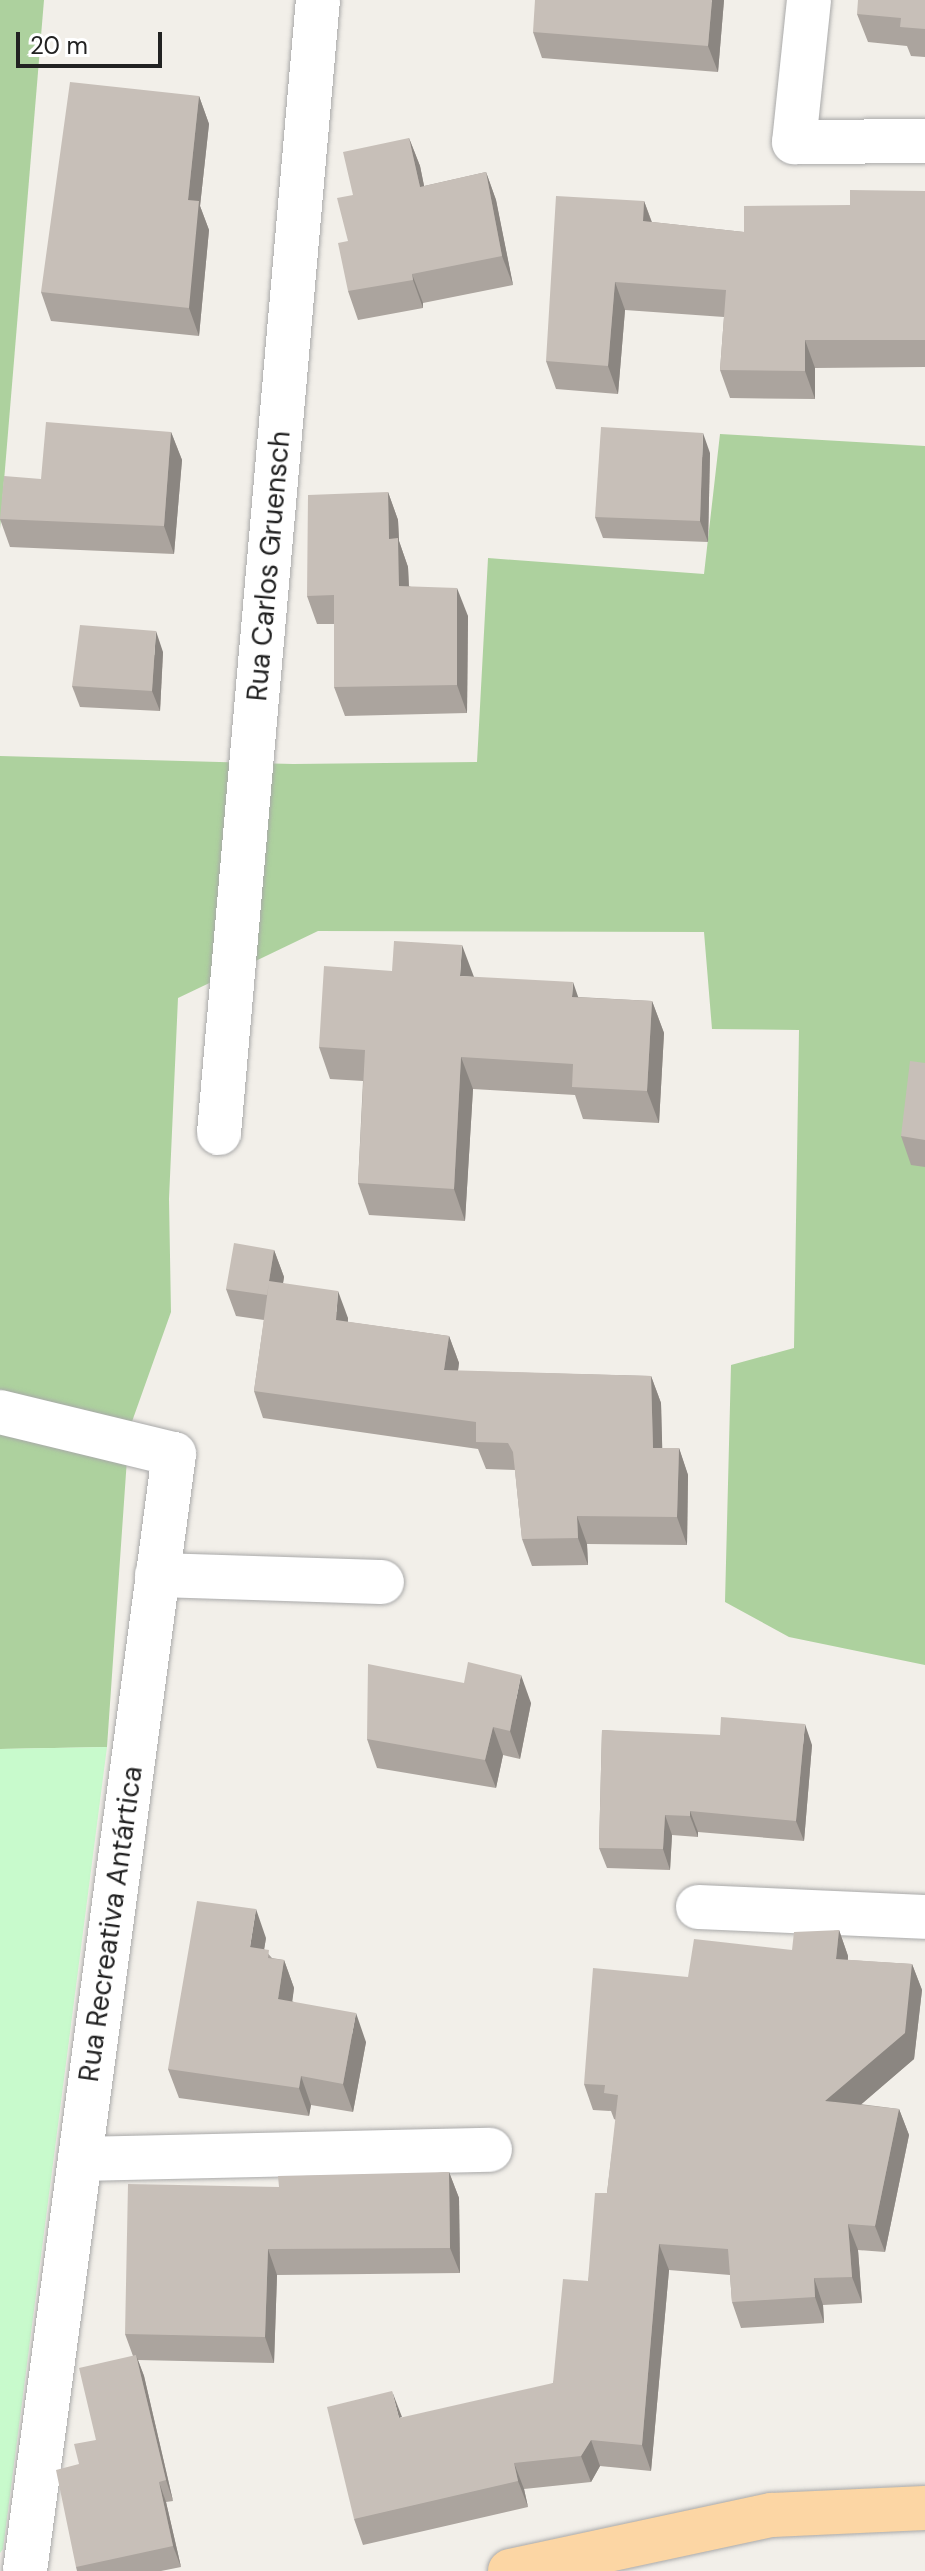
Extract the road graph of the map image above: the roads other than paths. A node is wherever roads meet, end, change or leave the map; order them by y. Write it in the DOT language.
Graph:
graph roads {
  1 [pos="318,0"];
  2 [pos="809,0"];
  3 [pos="925,141"];
  4 [pos="219,1133"];
  5 [pos="0,1412"];
  6 [pos="157,1575"];
  7 [pos="382,1582"];
  8 [pos="698,1907"];
  9 [pos="925,1917"];
  10 [pos="490,2150"];
  11 [pos="80,2159"];
  12 [pos="925,2508"];
  13 [pos="25,2571"];
  14 [pos="510,2571"];
  1 -- 4 [label="street, Rua Carlos Gruensch"];
  2 -- 3 [label="street"];
  5 -- 6 [label="street, Rua Recreativa Antártica"];
  6 -- 7 [label="street"];
  6 -- 11 [label="street, Rua Recreativa Antártica"];
  8 -- 9 [label="street"];
  10 -- 11 [label="street"];
  11 -- 13 [label="street, Rua Recreativa Antártica"];
  12 -- 14 [label="main road"];
}
